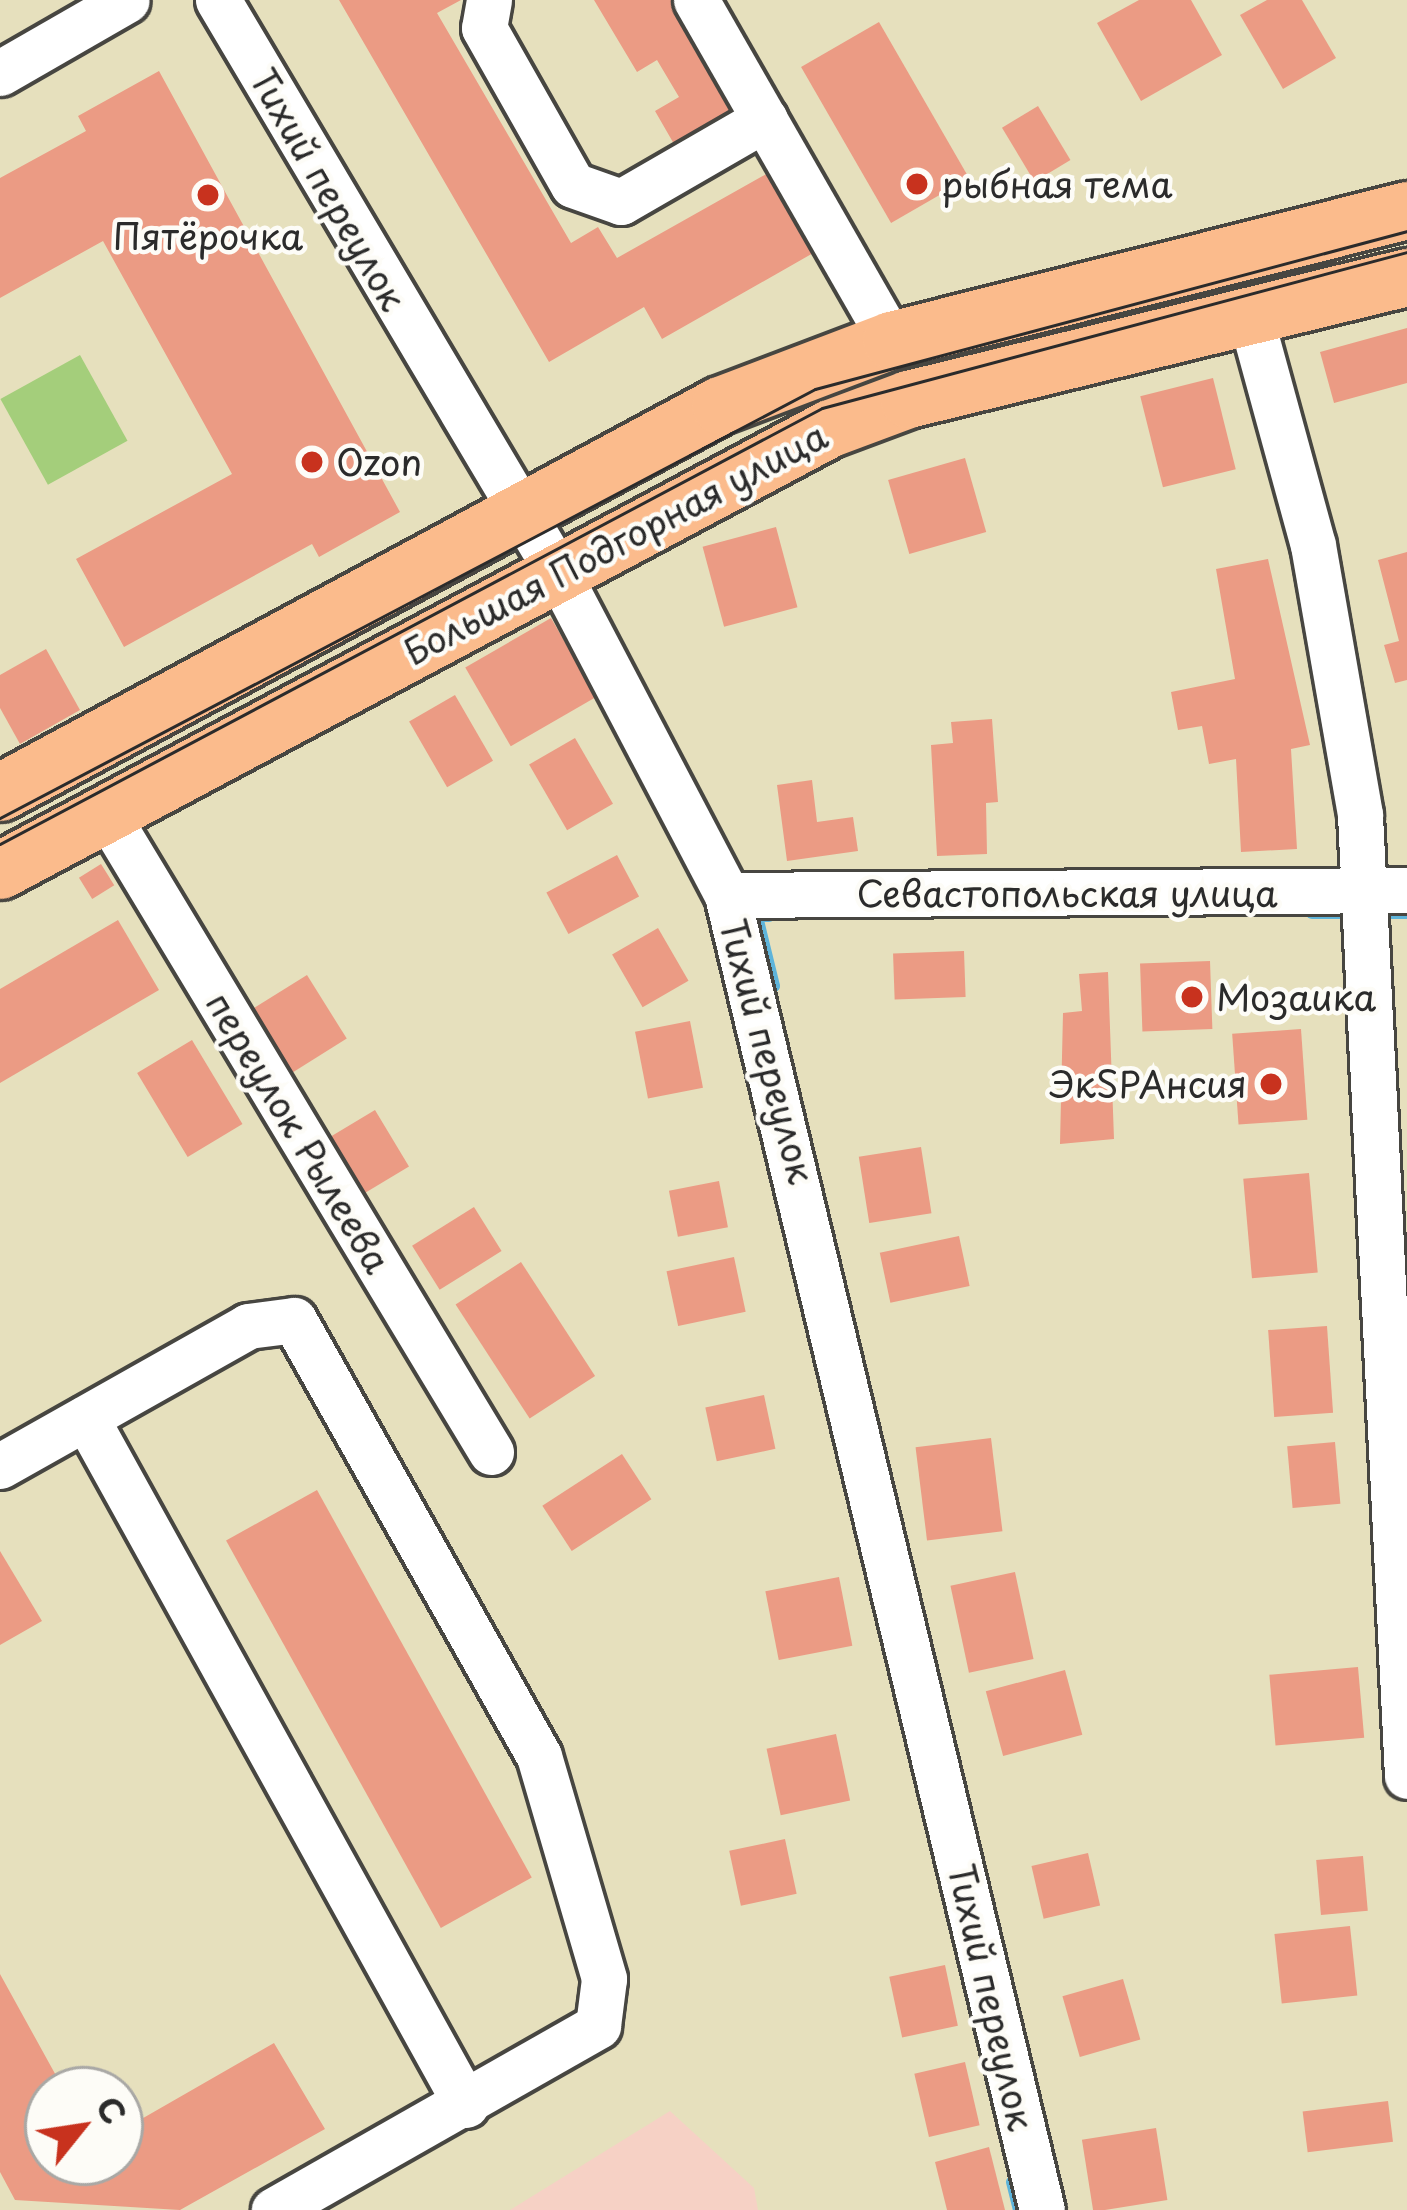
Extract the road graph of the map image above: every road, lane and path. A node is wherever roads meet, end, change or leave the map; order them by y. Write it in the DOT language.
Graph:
graph roads {
  1 [pos="127,0"];
  2 [pos="218,0"];
  3 [pos="489,0"];
  4 [pos="695,0"];
  5 [pos="0,73"];
  6 [pos="764,119"];
  7 [pos="1407,210"];
  8 [pos="1407,278"];
  9 [pos="1250,314"];
  10 [pos="891,340"];
  11 [pos="516,511"];
  12 [pos="558,573"];
  13 [pos="0,793"];
  14 [pos="106,812"];
  15 [pos="0,870"];
  16 [pos="1407,890"];
  17 [pos="1356,891"];
  18 [pos="727,895"];
  19 [pos="86,1418"];
  20 [pos="491,1452"];
  21 [pos="0,1466"];
  22 [pos="1407,1777"];
  23 [pos="466,2105"];
  24 [pos="274,2210"];
  25 [pos="1042,2210"];
  1 -- 5 [label="street"];
  2 -- 11 [label="street, Тихий переулок"];
  3 -- 6 [label="street"];
  4 -- 6 [label="street"];
  6 -- 10 [label="street"];
  7 -- 10 [label="main road, Большая Подгорная улица"];
  8 -- 9 [label="main road, Большая Подгорная улица"];
  9 -- 12 [label="main road, Большая Подгорная улица"];
  9 -- 17 [label="street"];
  10 -- 11 [label="main road, Большая Подгорная улица"];
  11 -- 12 [label="street, Тихий переулок"];
  11 -- 13 [label="main road, Большая Подгорная улица"];
  12 -- 14 [label="main road, Большая Подгорная улица"];
  12 -- 18 [label="street, Тихий переулок"];
  14 -- 15 [label="main road, Большая Подгорная улица"];
  14 -- 20 [label="street, переулок Рылеева"];
  16 -- 17 [label="street, Севастопольская улица"];
  17 -- 18 [label="street, Севастопольская улица"];
  17 -- 22 [label="street"];
  18 -- 25 [label="street, Тихий переулок"];
  19 -- 21 [label="street"];
  19 -- 23 [label="street"];
  19 -- 23 [label="street"];
  23 -- 24 [label="street"];
}
